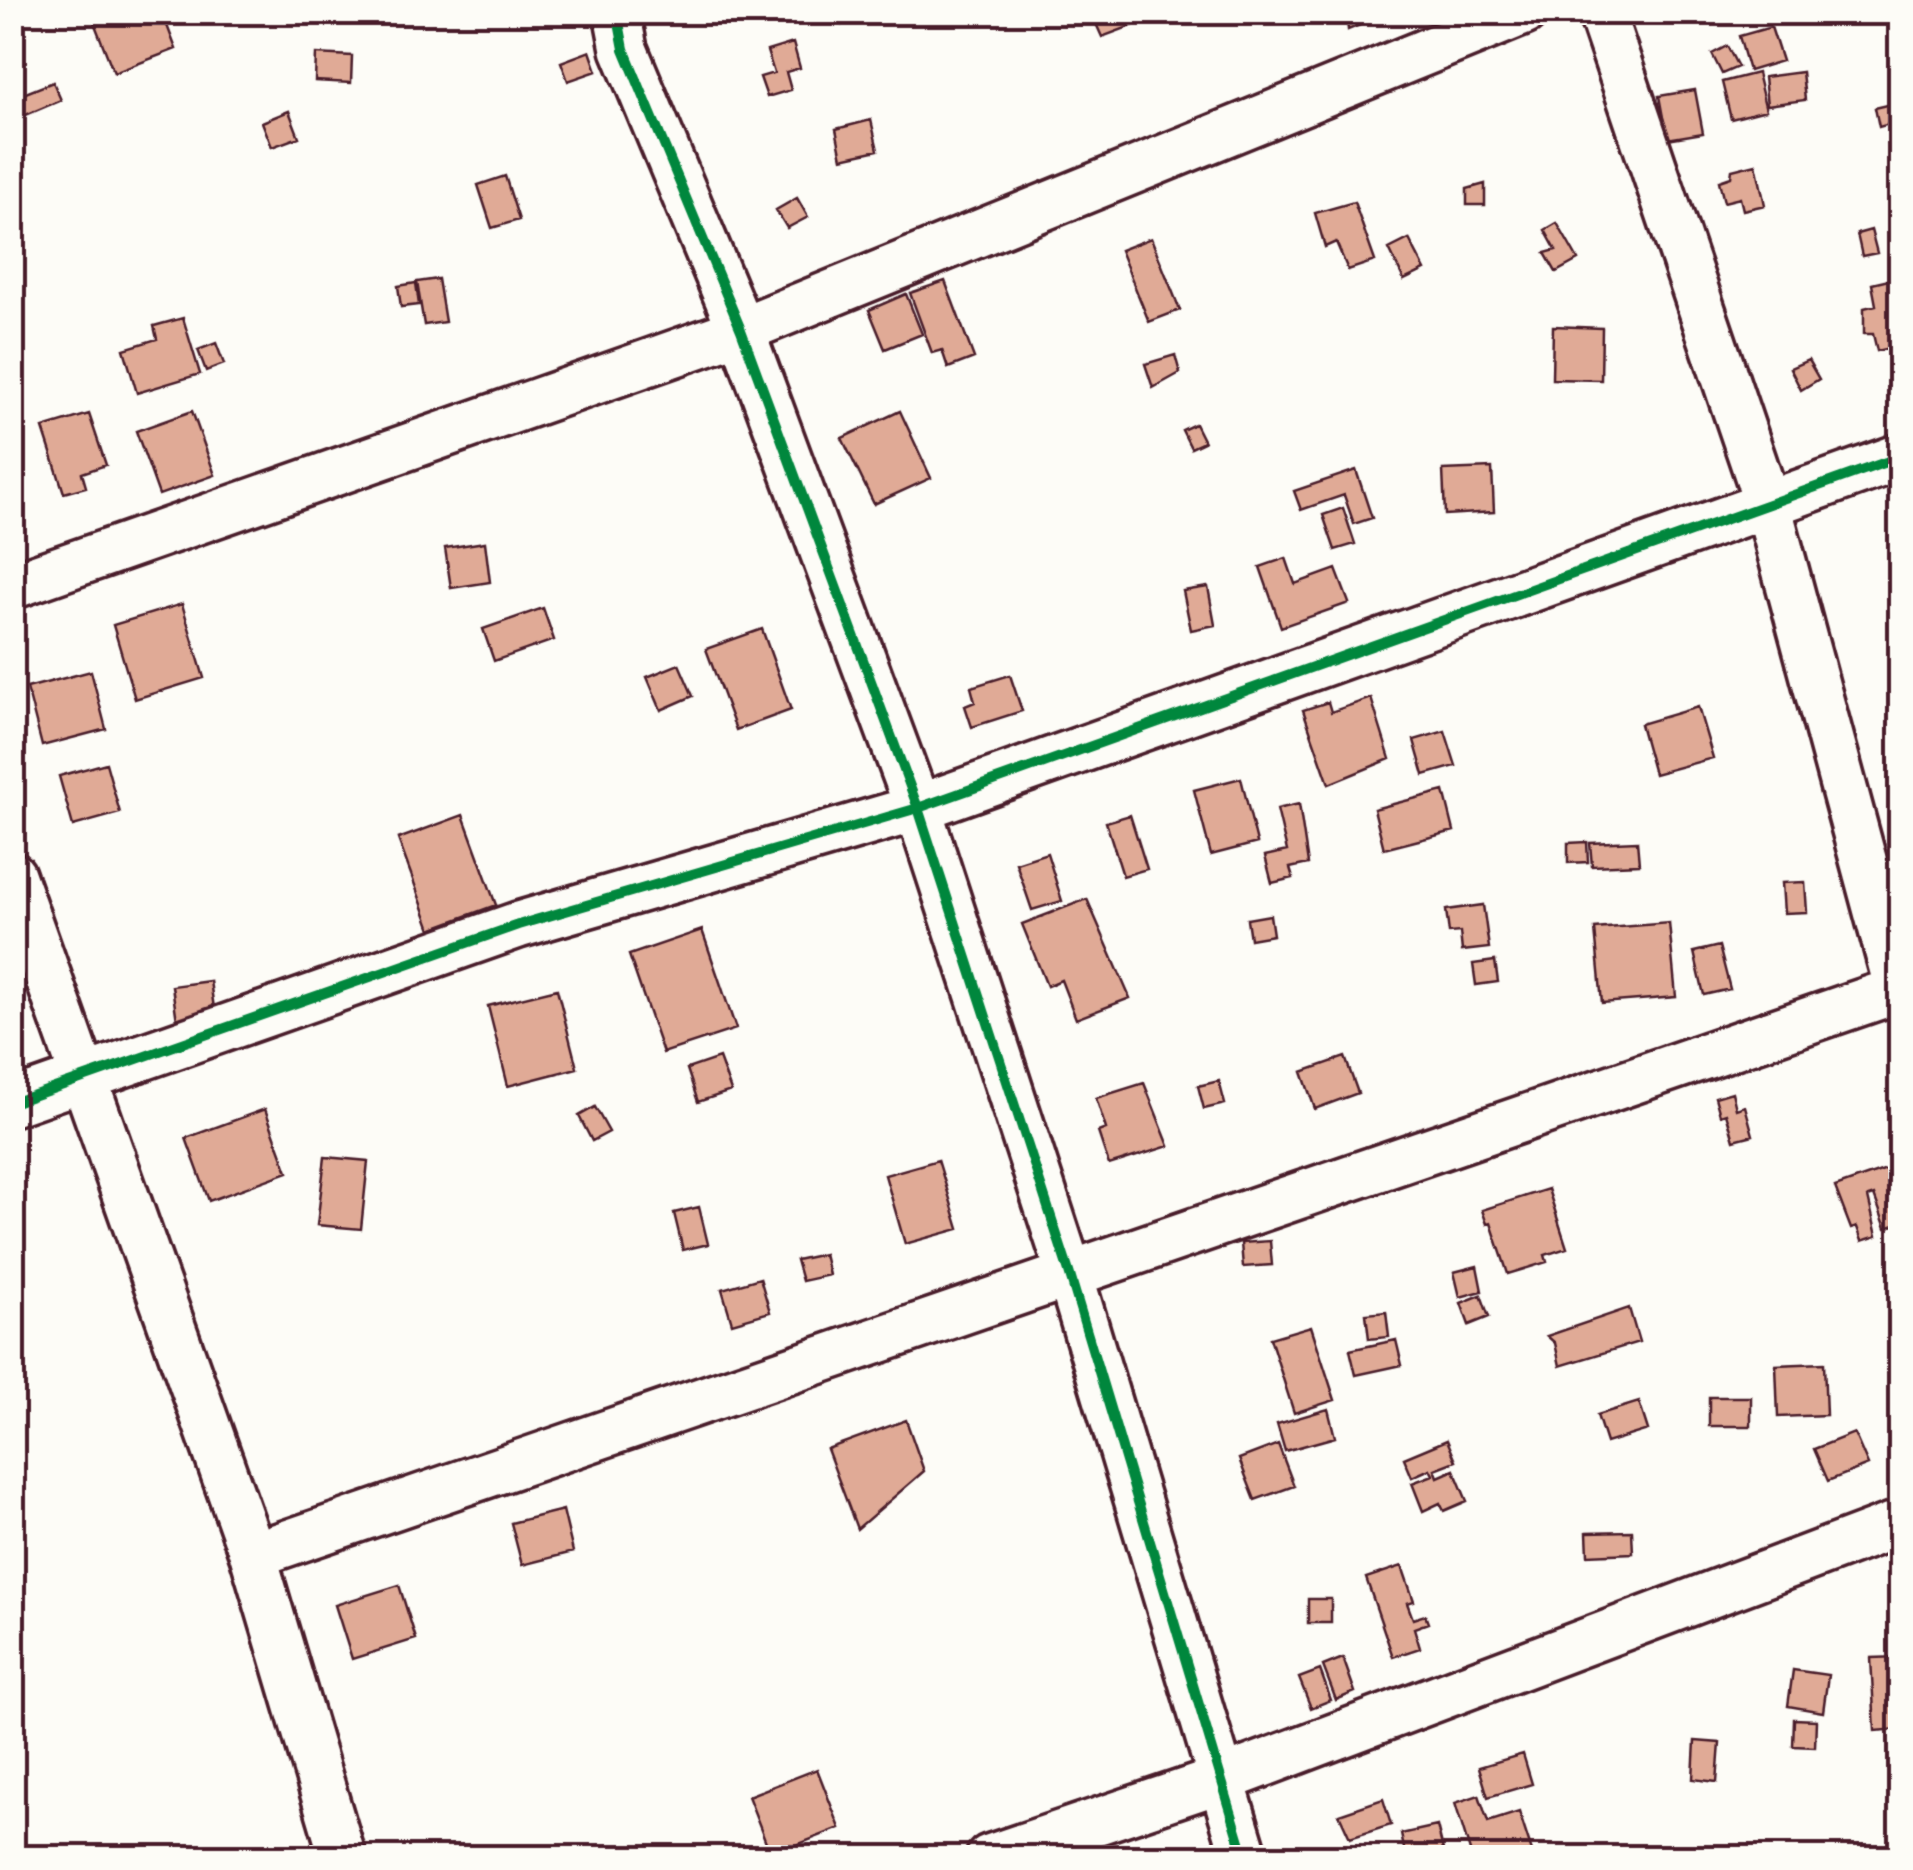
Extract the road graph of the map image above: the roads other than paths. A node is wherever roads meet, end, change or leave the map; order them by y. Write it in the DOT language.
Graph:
graph roads {
  1 [pos="617,12"];
  2 [pos="1524,12"];
  3 [pos="1601,12"];
  4 [pos="740,330"];
  5 [pos="1900,456"];
  6 [pos="1767,502"];
  7 [pos="12,586"];
  8 [pos="918,808"];
  9 [pos="12,875"];
  10 [pos="1900,992"];
  11 [pos="84,1076"];
  12 [pos="12,1103"];
  13 [pos="1069,1272"];
  14 [pos="1900,1523"];
  15 [pos="253,1556"];
  16 [pos="1220,1780"];
  17 [pos="343,1858"];
  18 [pos="990,1858"];
  19 [pos="1245,1858"];
  1 -- 4 [label="street"];
  2 -- 4 [label="street"];
  3 -- 6 [label="street"];
  4 -- 7 [label="street"];
  4 -- 8 [label="street"];
  5 -- 6 [label="street"];
  6 -- 8 [label="street"];
  6 -- 10 [label="street"];
  8 -- 11 [label="street"];
  8 -- 13 [label="street"];
  9 -- 11 [label="street"];
  10 -- 13 [label="street"];
  11 -- 12 [label="street"];
  11 -- 15 [label="street"];
  13 -- 15 [label="street"];
  13 -- 16 [label="street"];
  14 -- 16 [label="street"];
  15 -- 17 [label="street"];
  16 -- 18 [label="street"];
  16 -- 19 [label="street"];
}
